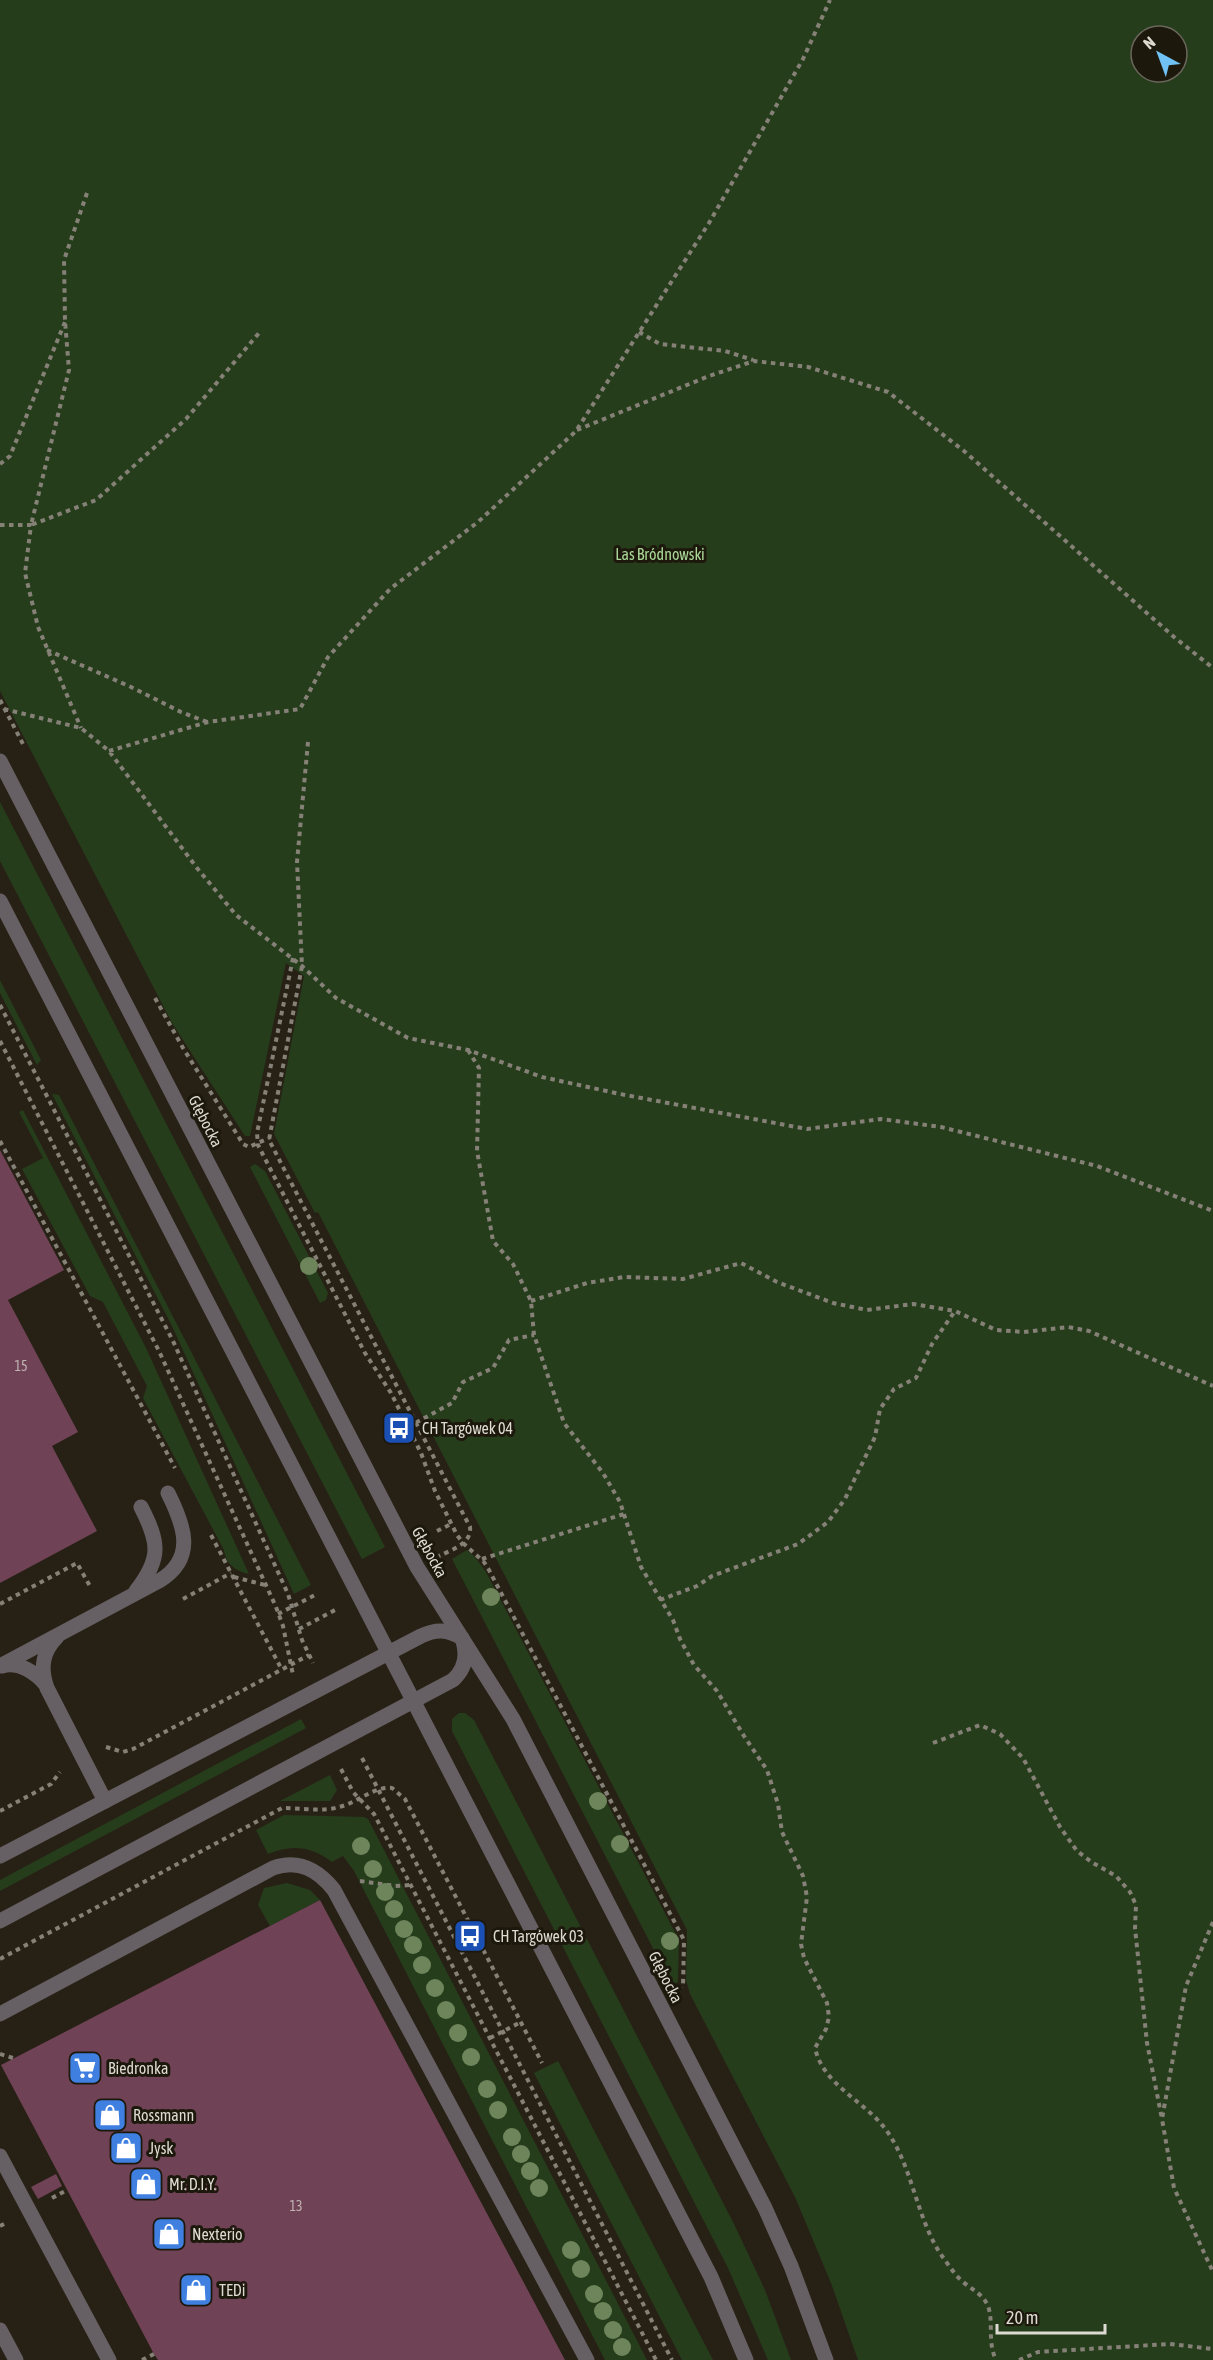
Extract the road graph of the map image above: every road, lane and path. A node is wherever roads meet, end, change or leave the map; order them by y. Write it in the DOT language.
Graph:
graph roads {
  1 [pos="830,0"];
  2 [pos="87,193"];
  3 [pos="65,321"];
  4 [pos="639,332"];
  5 [pos="259,333"];
  6 [pos="754,361"];
  7 [pos="576,431"];
  8 [pos="0,464"];
  9 [pos="0,525"];
  10 [pos="31,525"];
  11 [pos="47,650"];
  12 [pos="1213,668"];
  13 [pos="0,700"];
  14 [pos="4,709"];
  15 [pos="208,722"];
  16 [pos="81,728"];
  17 [pos="308,742"];
  18 [pos="26,751"];
  19 [pos="109,751"];
  20 [pos="0,761"];
  21 [pos="0,900"];
  22 [pos="292,958"];
  23 [pos="302,966"];
  24 [pos="151,990"];
  25 [pos="0,1005"];
  26 [pos="0,1041"];
  27 [pos="468,1050"];
  28 [pos="269,1138"];
  29 [pos="0,1141"];
  30 [pos="257,1144"];
  31 [pos="1213,1211"];
  32 [pos="531,1301"];
  33 [pos="955,1311"];
  34 [pos="534,1335"];
  35 [pos="1213,1386"];
  36 [pos="415,1422"];
  37 [pos="408,1427"];
  38 [pos="180,1478"];
  39 [pos="168,1493"];
  40 [pos="141,1507"];
  41 [pos="624,1514"];
  42 [pos="451,1524"];
  43 [pos="208,1531"];
  44 [pos="437,1531"];
  45 [pos="463,1543"];
  46 [pos="448,1551"];
  47 [pos="482,1560"];
  48 [pos="233,1577"];
  49 [pos="265,1585"];
  50 [pos="315,1595"];
  51 [pos="129,1597"];
  52 [pos="660,1600"];
  53 [pos="293,1606"];
  54 [pos="278,1614"];
  55 [pos="325,1615"];
  56 [pos="299,1629"];
  57 [pos="64,1631"];
  58 [pos="462,1638"];
  59 [pos="389,1652"];
  60 [pos="309,1655"];
  61 [pos="313,1664"];
  62 [pos="290,1665"];
  63 [pos="0,1666"];
  64 [pos="282,1670"];
  65 [pos="295,1679"];
  66 [pos="47,1688"];
  67 [pos="414,1700"];
  68 [pos="933,1743"];
  69 [pos="82,1757"];
  70 [pos="363,1760"];
  71 [pos="341,1769"];
  72 [pos="378,1789"];
  73 [pos="359,1799"];
  74 [pos="105,1801"];
  75 [pos="0,1811"];
  76 [pos="0,1856"];
  77 [pos="411,1885"];
  78 [pos="334,1890"];
  79 [pos="0,1920"];
  80 [pos="1213,1922"];
  81 [pos="684,1940"];
  82 [pos="0,1959"];
  83 [pos="0,2014"];
  84 [pos="521,2022"];
  85 [pos="503,2031"];
  86 [pos="490,2038"];
  87 [pos="0,2054"];
  88 [pos="14,2058"];
  89 [pos="542,2063"];
  90 [pos="1162,2119"];
  91 [pos="0,2157"];
  92 [pos="1213,2272"];
  93 [pos="0,2330"];
  94 [pos="1213,2349"];
  95 [pos="154,2354"];
  96 [pos="16,2360"];
  97 [pos="109,2360"];
  98 [pos="142,2360"];
  99 [pos="587,2360"];
  100 [pos="656,2360"];
  101 [pos="672,2360"];
  102 [pos="746,2360"];
  103 [pos="826,2360"];
  104 [pos="996,2360"];
  105 [pos="1018,2360"];
  1 -- 4 [label="path"];
  2 -- 3 [label="path"];
  3 -- 8 [label="path"];
  3 -- 10 [label="path"];
  4 -- 6 [label="path"];
  4 -- 7 [label="path"];
  5 -- 10 [label="path"];
  6 -- 7 [label="path"];
  6 -- 12 [label="path"];
  7 -- 15 [label="path"];
  9 -- 10 [label="path"];
  10 -- 11 [label="path"];
  11 -- 15 [label="path"];
  11 -- 16 [label="path"];
  13 -- 14 [label="path"];
  14 -- 16 [label="path"];
  14 -- 18 [label="path"];
  15 -- 19 [label="path"];
  16 -- 19 [label="path"];
  17 -- 23 [label="path"];
  19 -- 22 [label="path"];
  20 -- 58 [label="street, Głębocka"];
  21 -- 59 [label="street"];
  22 -- 23 [label="path"];
  22 -- 30 [label="path"];
  23 -- 27 [label="path"];
  23 -- 28 [label="path"];
  24 -- 30 [label="path"];
  25 -- 53 [label="path"];
  26 -- 49 [label="path"];
  27 -- 31 [label="path"];
  27 -- 32 [label="path"];
  28 -- 30 [label="path"];
  28 -- 36 [label="path"];
  29 -- 38 [label="path"];
  30 -- 37 [label="path"];
  32 -- 33 [label="path"];
  32 -- 34 [label="path"];
  33 -- 35 [label="path"];
  33 -- 52 [label="path"];
  34 -- 36 [label="path"];
  34 -- 41 [label="path"];
  36 -- 37 [label="path"];
  36 -- 45 [label="path"];
  37 -- 42 [label="path"];
  39 -- 51 [label="street"];
  40 -- 51 [label="street"];
  41 -- 47 [label="path"];
  41 -- 52 [label="path"];
  42 -- 44 [label="path"];
  42 -- 45 [label="path"];
  43 -- 48 [label="path"];
  45 -- 46 [label="path"];
  45 -- 47 [label="path"];
  47 -- 81 [label="path"];
  48 -- 49 [label="path"];
  48 -- 64 [label="path"];
  49 -- 54 [label="path"];
  50 -- 53 [label="path"];
  51 -- 57 [label="street"];
  52 -- 104 [label="path"];
  53 -- 54 [label="path"];
  53 -- 56 [label="path"];
  54 -- 62 [label="path"];
  55 -- 56 [label="path"];
  56 -- 60 [label="path"];
  57 -- 63 [label="street"];
  57 -- 66 [label="street"];
  58 -- 59 [label="street"];
  58 -- 67 [label="street"];
  58 -- 103 [label="street, Głębocka"];
  59 -- 67 [label="street"];
  59 -- 74 [label="street"];
  60 -- 61 [label="path"];
  60 -- 62 [label="path"];
  62 -- 64 [label="path"];
  62 -- 65 [label="path"];
  63 -- 66 [label="street"];
  64 -- 69 [label="path"];
  66 -- 69 [label="street"];
  67 -- 79 [label="street"];
  67 -- 102 [label="street"];
  68 -- 90 [label="path"];
  69 -- 74 [label="street"];
  69 -- 75 [label="path"];
  70 -- 72 [label="path"];
  71 -- 73 [label="path"];
  72 -- 73 [label="path"];
  72 -- 84 [label="path"];
  72 -- 85 [label="path"];
  73 -- 77 [label="path"];
  73 -- 82 [label="path"];
  74 -- 76 [label="street"];
  77 -- 78 [label="path"];
  77 -- 86 [label="path"];
  78 -- 83 [label="street"];
  78 -- 99 [label="street"];
  80 -- 90 [label="path"];
  84 -- 85 [label="path"];
  84 -- 89 [label="path"];
  85 -- 86 [label="path"];
  85 -- 101 [label="path"];
  86 -- 100 [label="path"];
  87 -- 88 [label="path"];
  90 -- 92 [label="path"];
  91 -- 97 [label="street"];
  93 -- 96 [label="street"];
  94 -- 105 [label="path"];
  95 -- 98 [label="path"];
}
